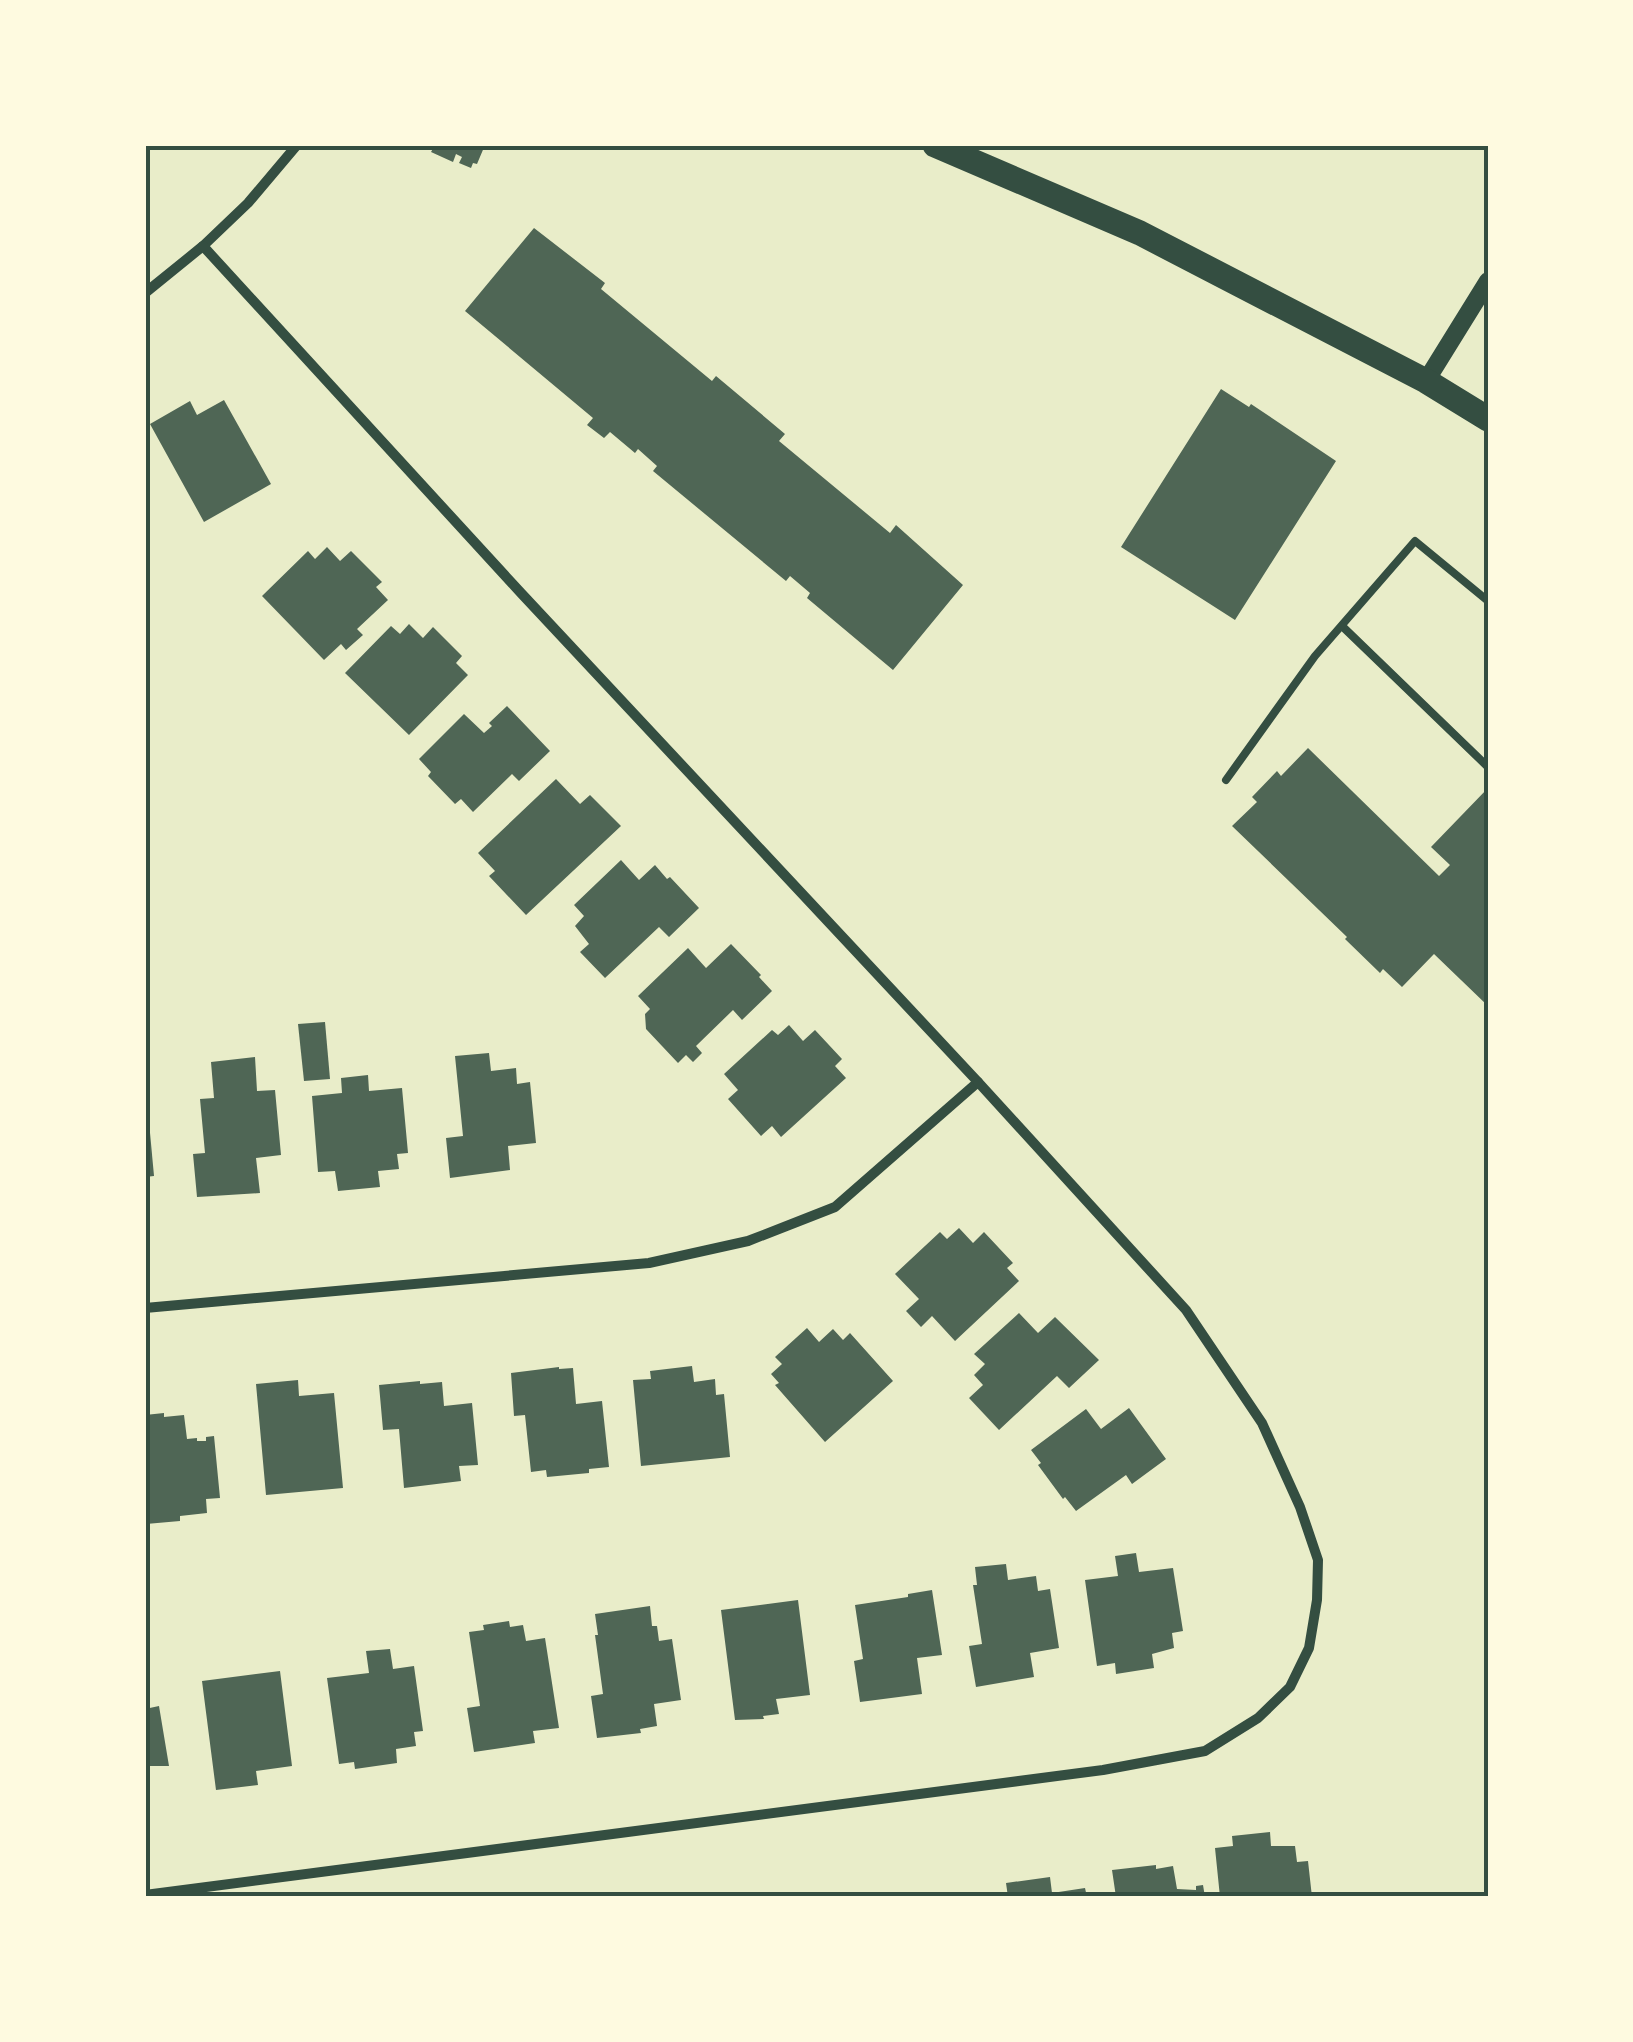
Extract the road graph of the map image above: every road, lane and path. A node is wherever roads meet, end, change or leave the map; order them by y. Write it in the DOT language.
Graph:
graph roads {
  1 [pos="297,145"];
  2 [pos="935,145"];
  3 [pos="203,246"];
  4 [pos="1488,281"];
  5 [pos="145,293"];
  6 [pos="1426,381"];
  7 [pos="1488,419"];
  8 [pos="1488,601"];
  9 [pos="1342,626"];
  10 [pos="1488,767"];
  11 [pos="1226,780"];
  12 [pos="978,1082"];
  13 [pos="145,1308"];
  14 [pos="145,1895"];
  1 -- 3 [label="street"];
  2 -- 6 [label="main road"];
  3 -- 5 [label="street"];
  3 -- 12 [label="street"];
  4 -- 6 [label="street"];
  6 -- 7 [label="main road"];
  8 -- 9 [label="lane"];
  9 -- 10 [label="lane"];
  9 -- 11 [label="lane"];
  12 -- 13 [label="street"];
  12 -- 14 [label="street"];
}
